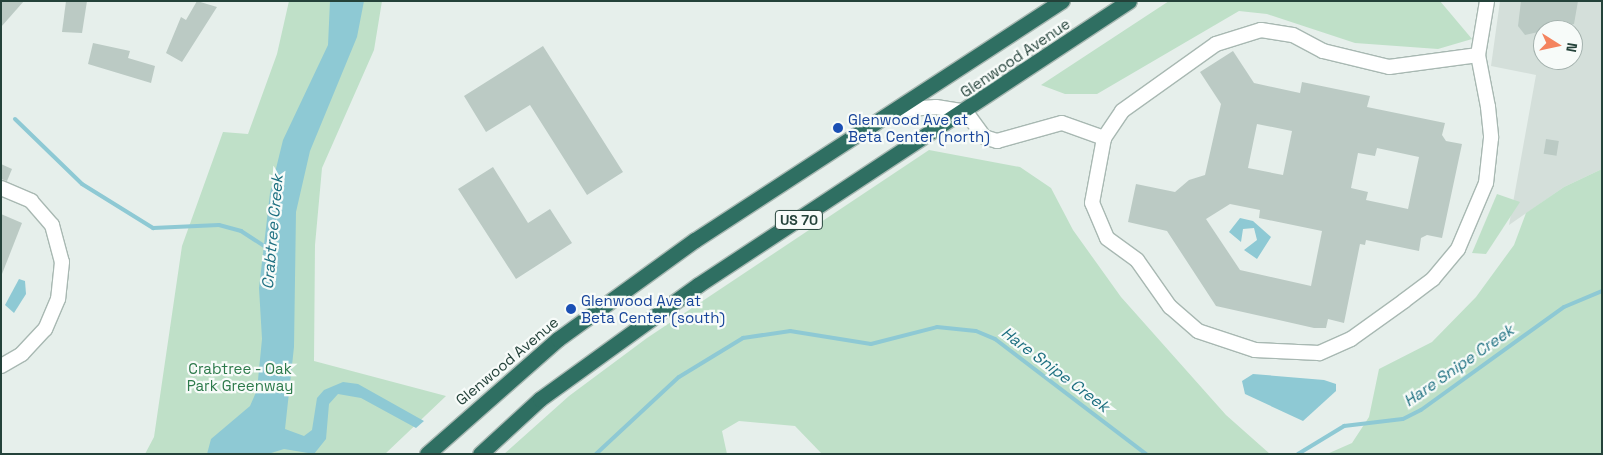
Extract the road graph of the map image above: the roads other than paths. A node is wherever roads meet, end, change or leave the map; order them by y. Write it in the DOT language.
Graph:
graph roads {
  1 [pos="1062,1"];
  2 [pos="1129,1"];
  3 [pos="1487,1"];
  4 [pos="1478,55"];
  5 [pos="896,110"];
  6 [pos="966,112"];
  7 [pos="1104,138"];
  8 [pos="1,188"];
  9 [pos="1,366"];
  10 [pos="427,454"];
  11 [pos="480,454"];
  1 -- 5 [label="highway, Glenwood Avenue / US 70"];
  2 -- 6 [label="highway, Glenwood Avenue / US 70"];
  3 -- 4 [label="street"];
  4 -- 7 [label="street"];
  4 -- 7 [label="street"];
  5 -- 6 [label="street"];
  5 -- 10 [label="highway, Glenwood Avenue / US 70"];
  6 -- 7 [label="street"];
  6 -- 11 [label="highway, Glenwood Avenue / US 70"];
  8 -- 9 [label="street"];
}
